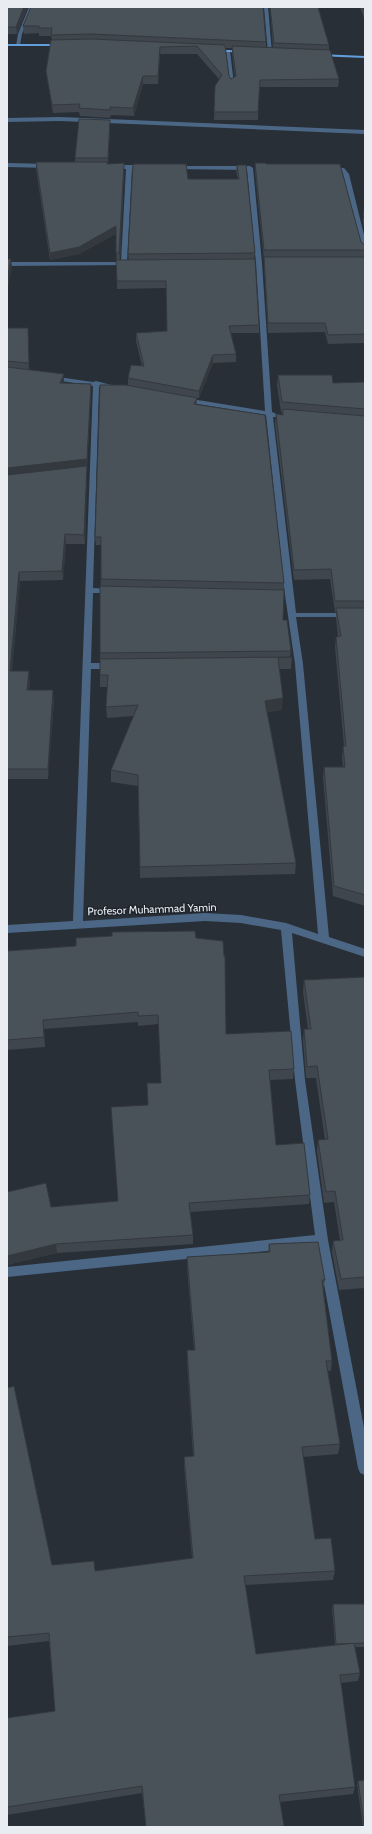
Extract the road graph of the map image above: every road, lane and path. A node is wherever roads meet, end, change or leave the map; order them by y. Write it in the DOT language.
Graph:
graph roads {
  1 [pos="31,7"];
  2 [pos="266,7"];
  3 [pos="18,44"];
  4 [pos="69,44"];
  5 [pos="7,45"];
  6 [pos="205,50"];
  7 [pos="228,51"];
  8 [pos="249,52"];
  9 [pos="263,52"];
  10 [pos="270,53"];
  11 [pos="278,53"];
  12 [pos="310,55"];
  13 [pos="365,57"];
  14 [pos="232,84"];
  15 [pos="7,120"];
  16 [pos="365,132"];
  17 [pos="7,166"];
  18 [pos="53,166"];
  19 [pos="106,167"];
  20 [pos="130,167"];
  21 [pos="152,167"];
  22 [pos="167,168"];
  23 [pos="250,168"];
  24 [pos="256,168"];
  25 [pos="322,168"];
  26 [pos="365,251"];
  27 [pos="252,263"];
  28 [pos="259,263"];
  29 [pos="267,263"];
  30 [pos="7,264"];
  31 [pos="124,264"];
  32 [pos="140,264"];
  33 [pos="43,376"];
  34 [pos="96,383"];
  35 [pos="127,389"];
  36 [pos="175,398"];
  37 [pos="269,415"];
  38 [pos="285,416"];
  39 [pos="88,590"];
  40 [pos="119,591"];
  41 [pos="294,615"];
  42 [pos="365,615"];
  43 [pos="86,666"];
  44 [pos="118,666"];
  45 [pos="78,924"];
  46 [pos="286,927"];
  47 [pos="7,929"];
  48 [pos="324,940"];
  49 [pos="365,953"];
  50 [pos="322,1240"];
  51 [pos="7,1272"];
  52 [pos="365,1468"];
  1 -- 3 [label="street"];
  2 -- 10 [label="street"];
  3 -- 4 [label="main road"];
  3 -- 5 [label="main road"];
  6 -- 7 [label="main road"];
  7 -- 8 [label="main road"];
  7 -- 14 [label="street"];
  9 -- 10 [label="main road"];
  10 -- 11 [label="main road"];
  12 -- 13 [label="main road"];
  15 -- 16 [label="street"];
  17 -- 18 [label="street"];
  19 -- 20 [label="street"];
  20 -- 21 [label="street"];
  20 -- 31 [label="street"];
  22 -- 23 [label="street"];
  23 -- 24 [label="street"];
  23 -- 28 [label="street"];
  25 -- 26 [label="street"];
  27 -- 28 [label="street"];
  28 -- 29 [label="street"];
  28 -- 37 [label="street"];
  30 -- 31 [label="street"];
  31 -- 32 [label="street"];
  33 -- 34 [label="street"];
  34 -- 35 [label="street"];
  34 -- 39 [label="street"];
  36 -- 37 [label="street"];
  37 -- 38 [label="street"];
  37 -- 41 [label="street"];
  39 -- 40 [label="street"];
  39 -- 43 [label="street"];
  41 -- 42 [label="street"];
  41 -- 48 [label="street"];
  43 -- 44 [label="street"];
  43 -- 45 [label="street"];
  45 -- 46 [label="street, Profesor Muhammad Yamin"];
  45 -- 47 [label="street, Profesor Muhammad Yamin"];
  46 -- 48 [label="street, Profesor Muhammad Yamin"];
  46 -- 50 [label="street"];
  48 -- 49 [label="street, Profesor Muhammad Yamin"];
  50 -- 51 [label="street"];
  50 -- 52 [label="street"];
}
